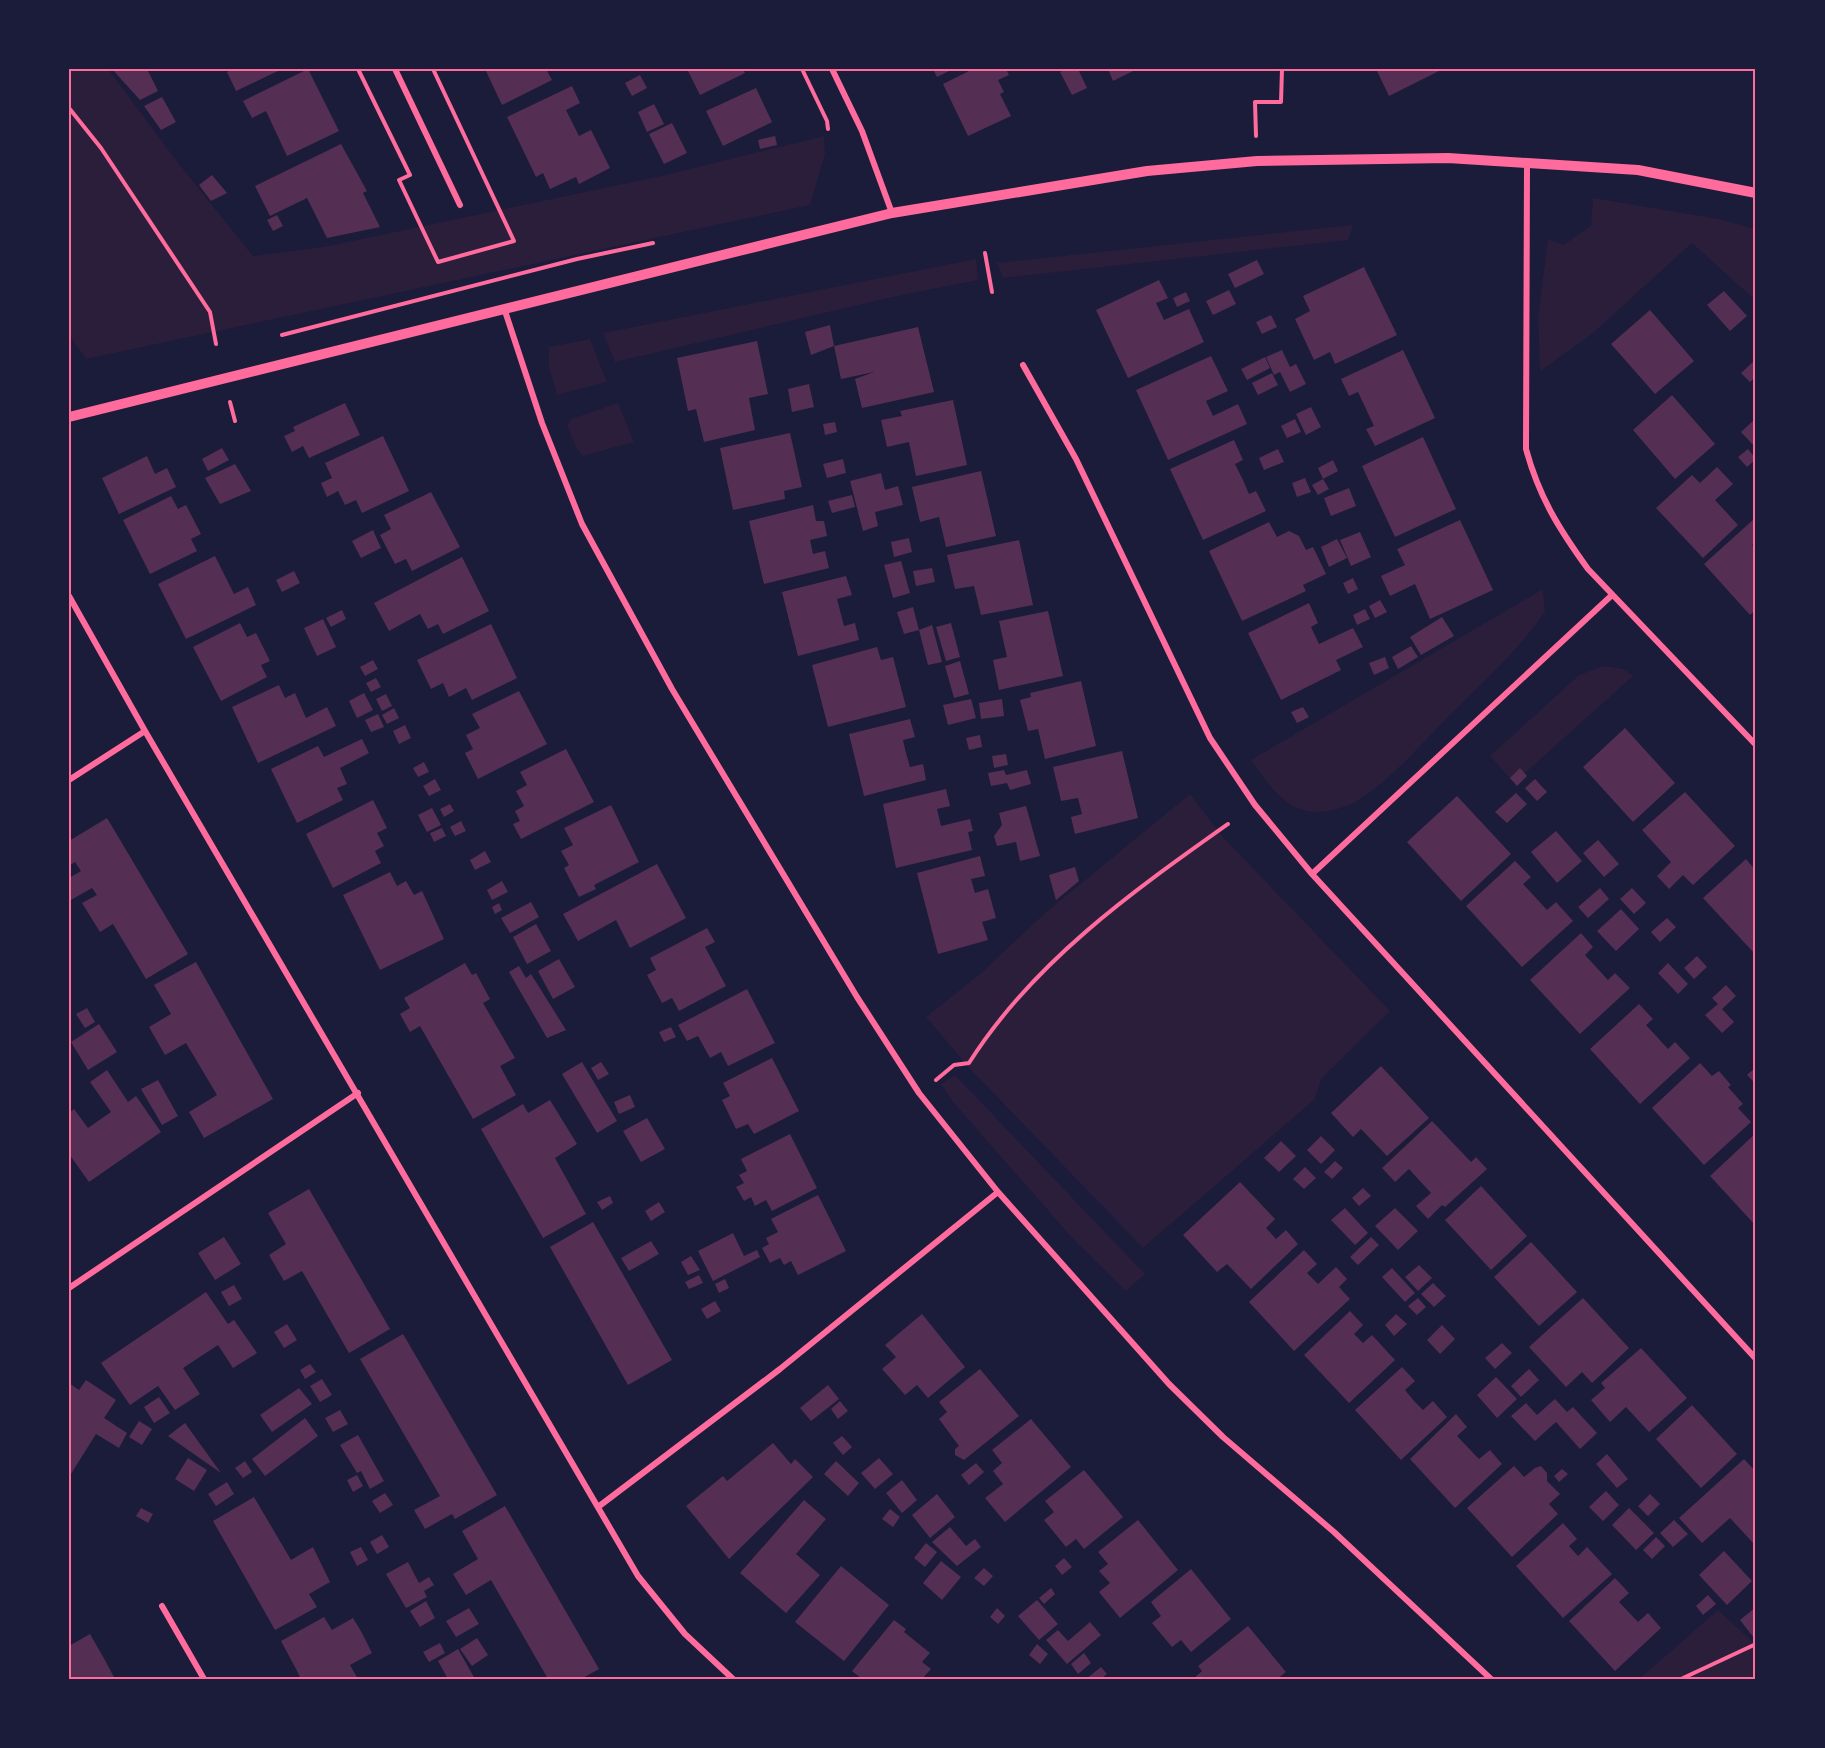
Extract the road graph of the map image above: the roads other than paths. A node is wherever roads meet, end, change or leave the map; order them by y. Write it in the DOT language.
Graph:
graph roads {
  1 [pos="395,69"];
  2 [pos="832,69"];
  3 [pos="1527,162"];
  4 [pos="1756,192"];
  5 [pos="460,206"];
  6 [pos="892,213"];
  7 [pos="504,307"];
  8 [pos="1023,365"];
  9 [pos="69,417"];
  10 [pos="1612,595"];
  11 [pos="69,596"];
  12 [pos="145,731"];
  13 [pos="1756,745"];
  14 [pos="69,780"];
  15 [pos="1312,874"];
  16 [pos="358,1093"];
  17 [pos="998,1192"];
  18 [pos="69,1288"];
  19 [pos="1756,1359"];
  20 [pos="598,1507"];
  21 [pos="162,1606"];
  22 [pos="204,1679"];
  23 [pos="734,1679"];
  24 [pos="1491,1679"];
  1 -- 5 [label="street"];
  2 -- 6 [label="street"];
  3 -- 4 [label="street"];
  3 -- 6 [label="street"];
  3 -- 10 [label="street"];
  6 -- 7 [label="street"];
  7 -- 9 [label="street"];
  7 -- 17 [label="street"];
  8 -- 15 [label="street"];
  10 -- 13 [label="street"];
  10 -- 15 [label="street"];
  11 -- 12 [label="street"];
  12 -- 14 [label="street"];
  12 -- 16 [label="street"];
  15 -- 19 [label="street"];
  16 -- 18 [label="street"];
  16 -- 20 [label="street"];
  17 -- 20 [label="street"];
  17 -- 24 [label="street"];
  20 -- 23 [label="street"];
  21 -- 22 [label="street"];
}
